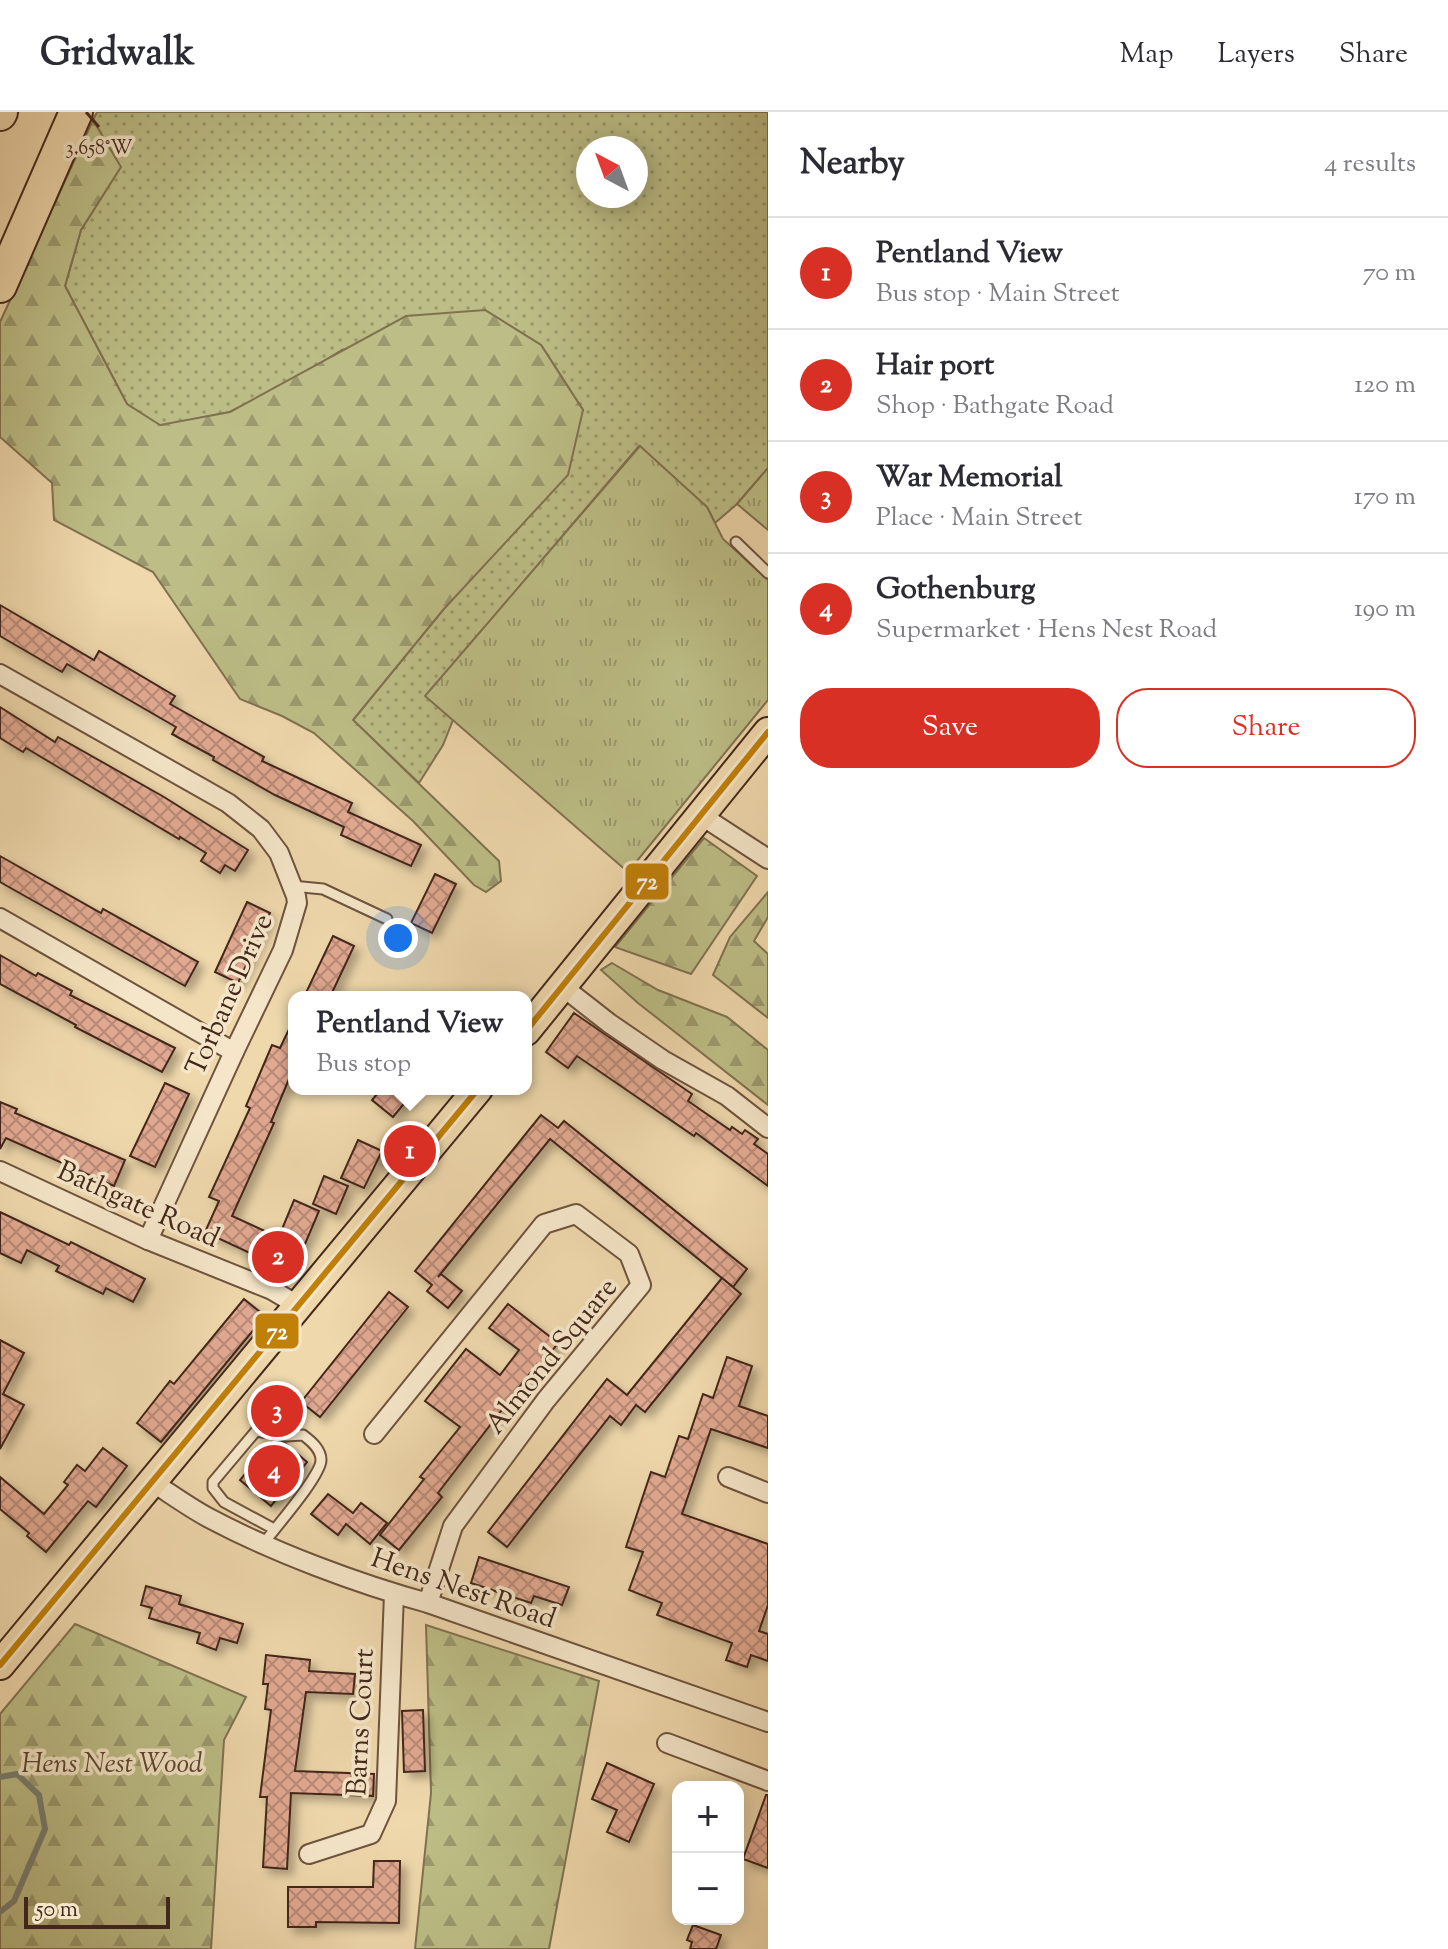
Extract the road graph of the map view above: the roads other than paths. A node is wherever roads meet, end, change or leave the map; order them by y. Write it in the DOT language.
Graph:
graph roads {
  1 [pos="53,112"];
  2 [pos="76,112"];
  3 [pos="0,233"];
  4 [pos="0,286"];
  5 [pos="736,542"];
  6 [pos="768,573"];
  7 [pos="0,674"];
  8 [pos="768,732"];
  9 [pos="702,816"];
  10 [pos="768,859"];
  11 [pos="292,886"];
  12 [pos="0,918"];
  13 [pos="387,919"];
  14 [pos="568,981"];
  15 [pos="532,1024"];
  16 [pos="234,1052"];
  17 [pos="473,1095"];
  18 [pos="768,1128"];
  19 [pos="0,1171"];
  20 [pos="148,1240"];
  21 [pos="299,1306"];
  22 [pos="374,1434"];
  23 [pos="728,1477"];
  24 [pos="152,1482"];
  25 [pos="768,1493"];
  26 [pos="269,1536"];
  27 [pos="394,1594"];
  28 [pos="428,1603"];
  29 [pos="0,1665"];
  30 [pos="768,1722"];
  31 [pos="667,1743"];
  32 [pos="768,1781"];
  33 [pos="309,1854"];
  1 -- 3 [label="highway"];
  2 -- 4 [label="highway"];
  5 -- 6 [label="lane"];
  7 -- 11 [label="street, Torbane Drive"];
  8 -- 9 [label="main road"];
  9 -- 10 [label="street"];
  9 -- 14 [label="main road"];
  11 -- 13 [label="lane"];
  11 -- 16 [label="street, Torbane Drive"];
  12 -- 16 [label="street"];
  14 -- 15 [label="main road"];
  14 -- 18 [label="street"];
  16 -- 20 [label="street, Torbane Drive"];
  17 -- 21 [label="main road"];
  19 -- 20 [label="street, Bathgate Road"];
  20 -- 21 [label="street, Bathgate Road"];
  21 -- 24 [label="main road"];
  22 -- 28 [label="street, Almond Square"];
  23 -- 25 [label="street"];
  24 -- 26 [label="street, Hens Nest Road"];
  24 -- 29 [label="main road"];
  26 -- 26 [label="lane"];
  26 -- 27 [label="street, Hens Nest Road"];
  27 -- 28 [label="street, Hens Nest Road"];
  27 -- 33 [label="street, Barns Court"];
  28 -- 30 [label="street, Hens Nest Road"];
  31 -- 32 [label="street"];
}
